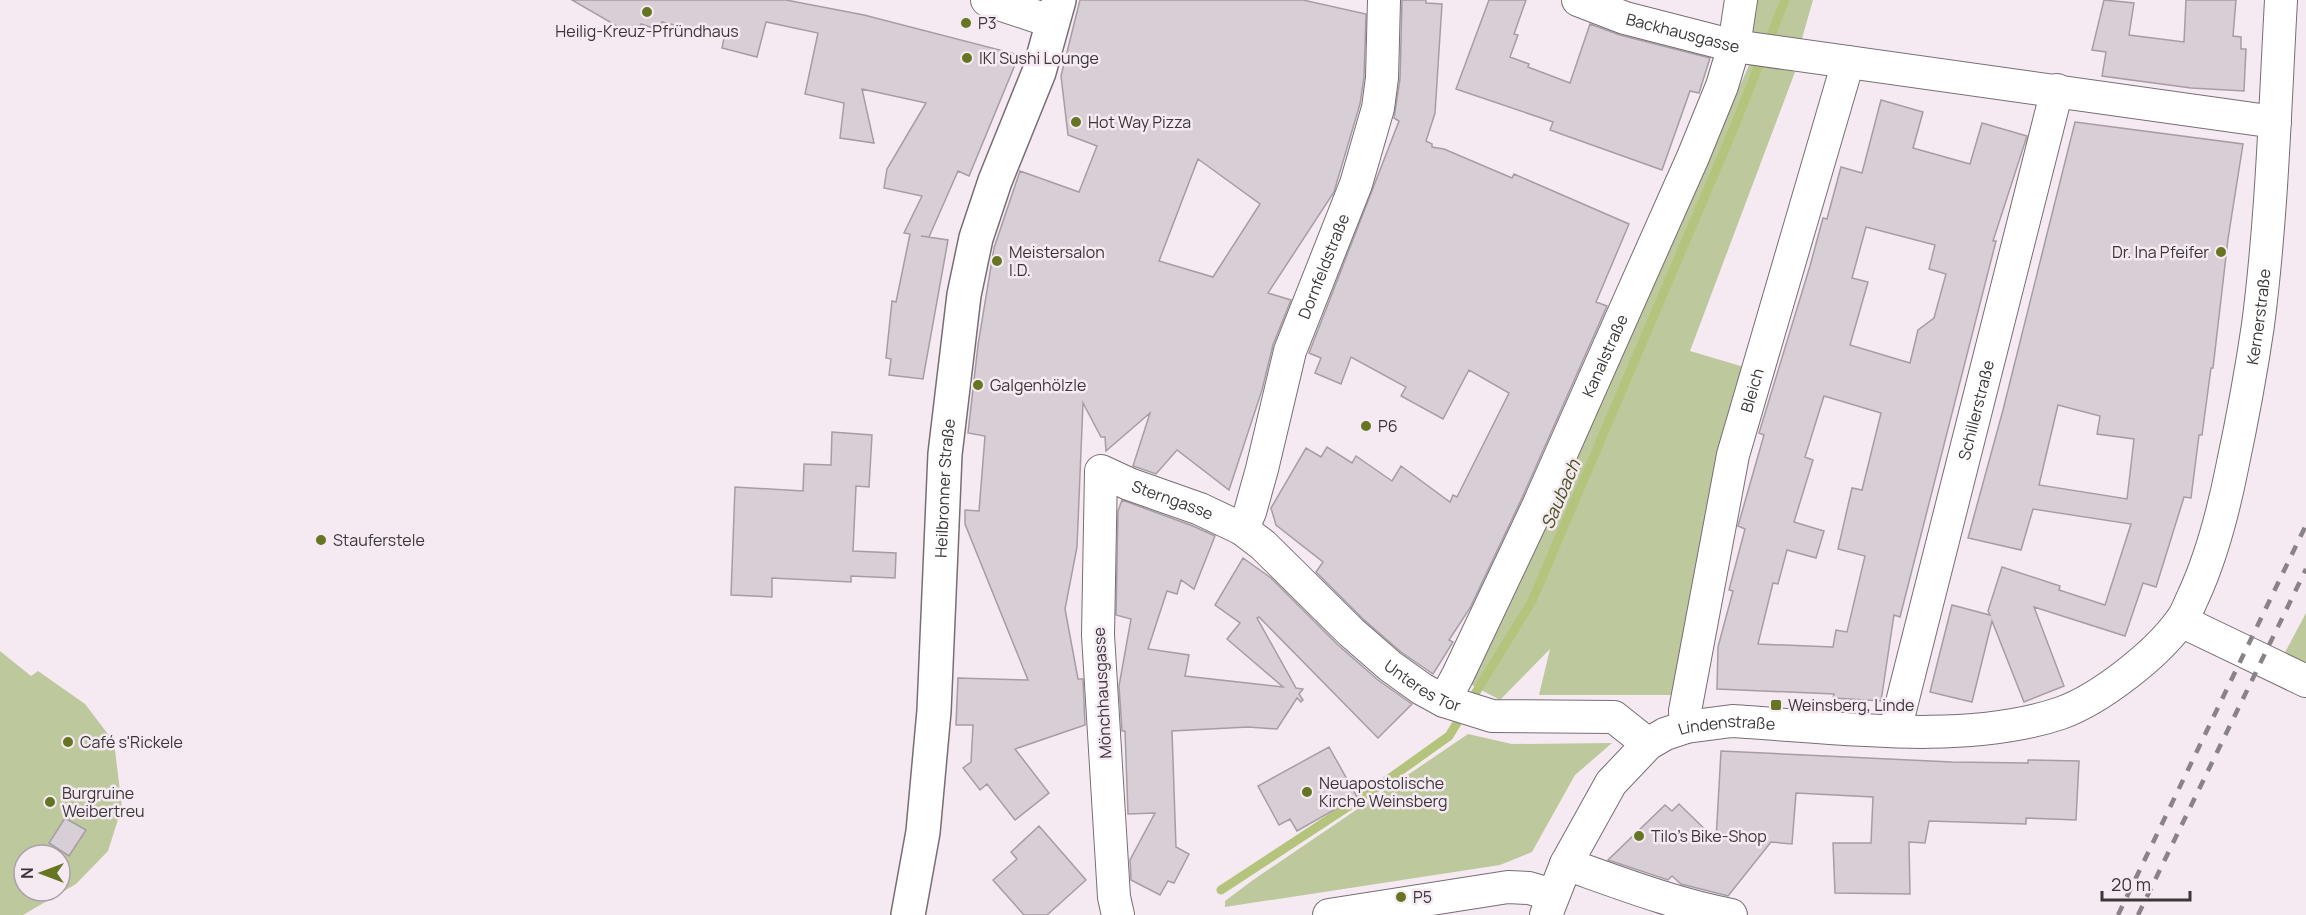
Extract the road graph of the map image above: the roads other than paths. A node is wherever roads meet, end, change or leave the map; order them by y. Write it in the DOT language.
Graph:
graph roads {
  1 [pos="987,0"];
  2 [pos="1384,0"];
  3 [pos="1578,0"];
  4 [pos="1741,0"];
  5 [pos="2281,0"];
  6 [pos="1056,11"];
  7 [pos="1744,47"];
  8 [pos="1848,62"];
  9 [pos="2057,90"];
  10 [pos="2275,122"];
  11 [pos="1101,471"];
  12 [pos="1242,530"];
  13 [pos="2181,621"];
  14 [pos="2306,681"];
  15 [pos="1450,704"];
  16 [pos="1686,727"];
  17 [pos="1895,730"];
  18 [pos="1648,744"];
  19 [pos="1566,864"];
  20 [pos="1549,905"];
  21 [pos="908,915"];
  22 [pos="1118,915"];
  23 [pos="1329,915"];
  24 [pos="1731,915"];
  1 -- 6 [label="street"];
  2 -- 12 [label="street, Dornfeldstraße"];
  3 -- 7 [label="street, Backhausgasse"];
  4 -- 7 [label="street, Kanalstraße"];
  5 -- 10 [label="street, Kernerstraße"];
  6 -- 21 [label="street, Heilbronner Straße"];
  7 -- 8 [label="street"];
  7 -- 15 [label="street, Kanalstraße"];
  8 -- 9 [label="street"];
  8 -- 16 [label="street, Bleich"];
  9 -- 10 [label="street"];
  9 -- 17 [label="street, Schillerstraße"];
  10 -- 13 [label="street, Kernerstraße"];
  11 -- 12 [label="street, Sterngasse"];
  11 -- 22 [label="street, Mönchhausgasse"];
  12 -- 15 [label="street, Unteres Tor"];
  13 -- 14 [label="street"];
  13 -- 17 [label="street, Lindenstraße"];
  15 -- 18 [label="street, Unteres Tor"];
  16 -- 17 [label="street, Lindenstraße"];
  16 -- 18 [label="street, Lindenstraße"];
  18 -- 19 [label="street, Lindenstraße"];
  19 -- 20 [label="street, Lindenstraße"];
  19 -- 24 [label="street"];
  20 -- 23 [label="street, Lindenstraße"];
}
